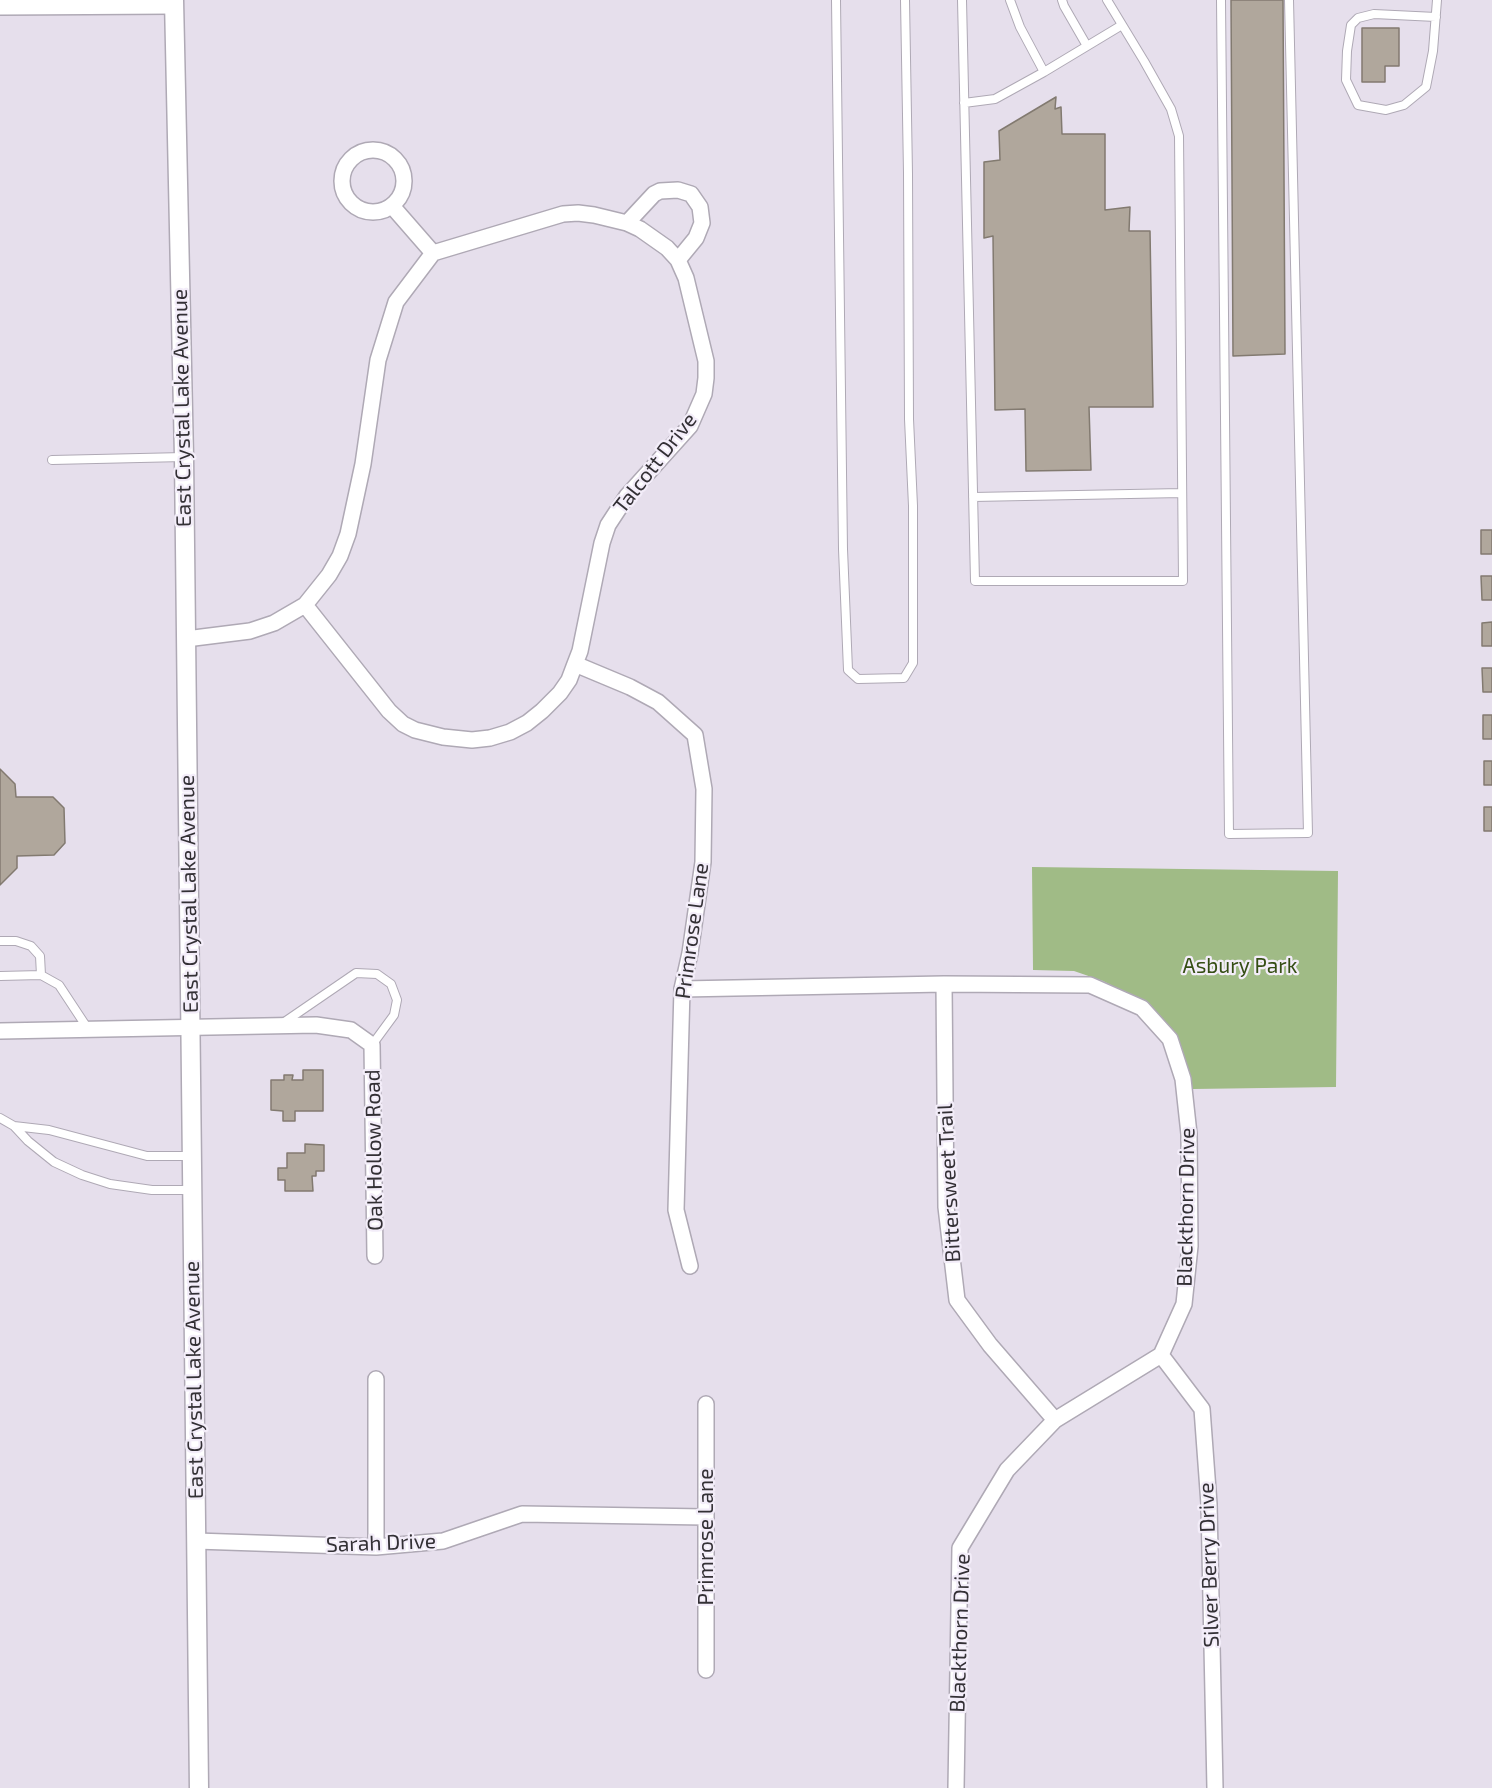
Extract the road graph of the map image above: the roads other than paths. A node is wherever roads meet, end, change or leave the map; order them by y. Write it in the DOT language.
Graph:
graph roads {
  1 [pos="836,0"];
  2 [pos="905,0"];
  3 [pos="962,0"];
  4 [pos="1010,0"];
  5 [pos="1062,0"];
  6 [pos="1107,0"];
  7 [pos="1221,0"];
  8 [pos="1289,0"];
  9 [pos="1437,0"];
  10 [pos="174,3"];
  11 [pos="0,7"];
  12 [pos="1436,17"];
  13 [pos="1122,25"];
  14 [pos="1087,46"];
  15 [pos="1044,72"];
  16 [pos="964,102"];
  17 [pos="392,206"];
  18 [pos="627,223"];
  19 [pos="433,253"];
  20 [pos="678,260"];
  21 [pos="184,458"];
  22 [pos="52,460"];
  23 [pos="1182,493"];
  24 [pos="973,497"];
  25 [pos="305,605"];
  26 [pos="186,639"];
  27 [pos="575,664"];
  28 [pos="0,941"];
  29 [pos="41,975"];
  30 [pos="0,976"];
  31 [pos="944,984"];
  32 [pos="682,989"];
  33 [pos="279,1026"];
  34 [pos="190,1029"];
  35 [pos="89,1030"];
  36 [pos="0,1031"];
  37 [pos="372,1045"];
  38 [pos="0,1118"];
  39 [pos="14,1126"];
  40 [pos="192,1156"];
  41 [pos="192,1190"];
  42 [pos="375,1256"];
  43 [pos="690,1266"];
  44 [pos="1161,1355"];
  45 [pos="376,1379"];
  46 [pos="706,1404"];
  47 [pos="1055,1420"];
  48 [pos="705,1517"];
  49 [pos="196,1541"];
  50 [pos="376,1547"];
  51 [pos="706,1670"];
  52 [pos="199,1788"];
  53 [pos="956,1788"];
  54 [pos="1215,1788"];
  1 -- 2 [label="lane"];
  3 -- 16 [label="lane"];
  4 -- 15 [label="lane"];
  5 -- 14 [label="lane"];
  6 -- 13 [label="lane"];
  7 -- 8 [label="lane"];
  9 -- 12 [label="lane"];
  10 -- 11 [label="street"];
  10 -- 21 [label="street, East Crystal Lake Avenue"];
  12 -- 12 [label="lane"];
  13 -- 14 [label="lane"];
  13 -- 23 [label="lane"];
  14 -- 15 [label="lane"];
  15 -- 16 [label="lane"];
  16 -- 24 [label="lane"];
  17 -- 17 [label="street"];
  17 -- 19 [label="street"];
  18 -- 19 [label="street, Talcott Drive"];
  18 -- 20 [label="street, Talcott Drive"];
  18 -- 20 [label="street"];
  19 -- 25 [label="street"];
  20 -- 27 [label="street, Talcott Drive"];
  21 -- 22 [label="lane"];
  21 -- 26 [label="street, East Crystal Lake Avenue"];
  23 -- 24 [label="lane"];
  23 -- 24 [label="lane"];
  25 -- 26 [label="street"];
  25 -- 27 [label="street, Talcott Drive"];
  26 -- 34 [label="street, East Crystal Lake Avenue"];
  27 -- 32 [label="street, Primrose Lane"];
  28 -- 29 [label="lane"];
  29 -- 30 [label="lane"];
  29 -- 35 [label="lane"];
  31 -- 32 [label="street, Blackthorn Drive"];
  31 -- 44 [label="street, Blackthorn Drive"];
  31 -- 47 [label="street, Bittersweet Trail"];
  32 -- 43 [label="street, Primrose Lane"];
  33 -- 34 [label="street, Oak Hollow Road"];
  33 -- 37 [label="street, Oak Hollow Road"];
  33 -- 37 [label="lane, Oak Hollow Road"];
  34 -- 35 [label="street, Oak Hollow Road"];
  34 -- 40 [label="street, East Crystal Lake Avenue"];
  35 -- 36 [label="street, Oak Hollow Road"];
  37 -- 42 [label="street, Oak Hollow Road"];
  38 -- 39 [label="lane"];
  39 -- 40 [label="lane"];
  39 -- 41 [label="lane"];
  40 -- 41 [label="street, East Crystal Lake Avenue"];
  41 -- 49 [label="street, East Crystal Lake Avenue"];
  44 -- 47 [label="street, Blackthorn Drive"];
  44 -- 54 [label="street, Silver Berry Drive"];
  45 -- 50 [label="street"];
  46 -- 48 [label="street, Primrose Lane"];
  47 -- 53 [label="street, Blackthorn Drive"];
  48 -- 50 [label="street, Sarah Drive"];
  48 -- 51 [label="street, Primrose Lane"];
  49 -- 50 [label="street, Sarah Drive"];
  49 -- 52 [label="street, East Crystal Lake Avenue"];
}
